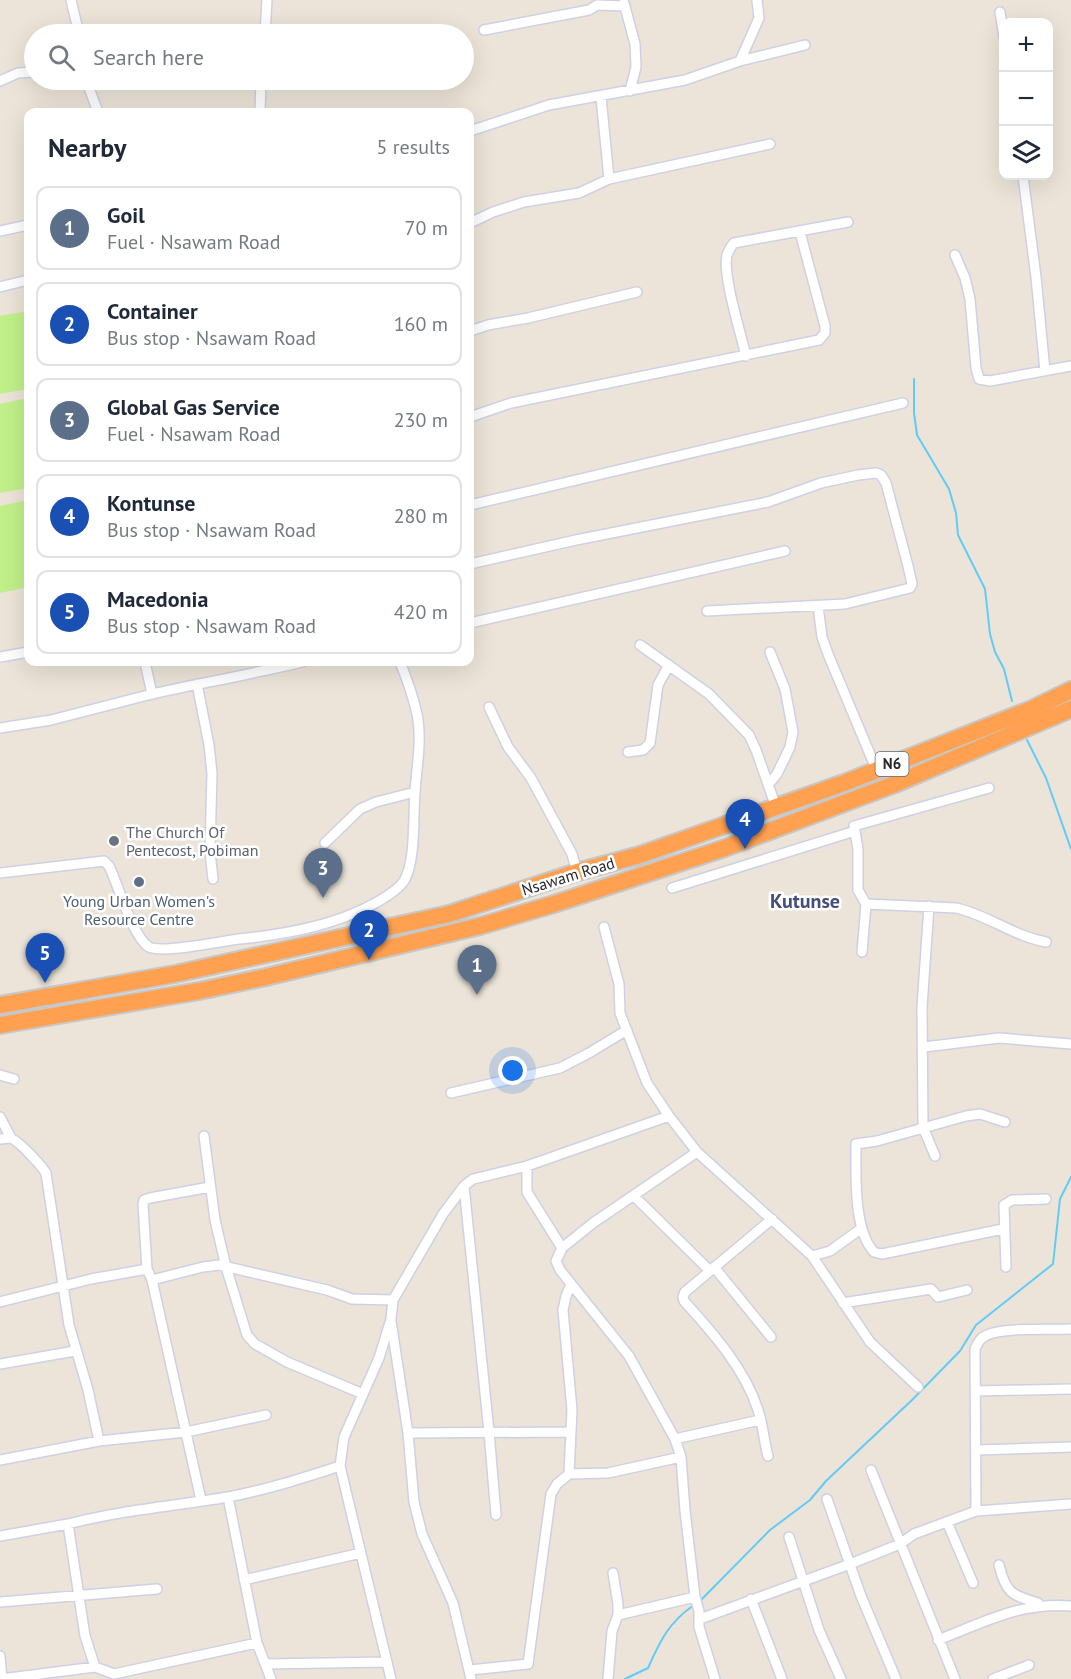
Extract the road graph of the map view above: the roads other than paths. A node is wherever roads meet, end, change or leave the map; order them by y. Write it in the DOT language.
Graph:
graph roads {
  1 [pos="71,0"];
  2 [pos="267,0"];
  3 [pos="757,0"];
  4 [pos="625,3"];
  5 [pos="1000,12"];
  6 [pos="1001,18"];
  7 [pos="77,24"];
  8 [pos="266,24"];
  9 [pos="484,30"];
  10 [pos="805,45"];
  11 [pos="740,61"];
  12 [pos="24,73"];
  13 [pos="0,81"];
  14 [pos="90,90"];
  15 [pos="261,90"];
  16 [pos="630,91"];
  17 [pos="601,97"];
  18 [pos="96,108"];
  19 [pos="260,108"];
  20 [pos="474,129"];
  21 [pos="770,144"];
  22 [pos="609,179"];
  23 [pos="1024,180"];
  24 [pos="474,221"];
  25 [pos="848,222"];
  26 [pos="24,226"];
  27 [pos="0,231"];
  28 [pos="800,232"];
  29 [pos="955,255"];
  30 [pos="24,281"];
  31 [pos="0,287"];
  32 [pos="637,292"];
  33 [pos="474,330"];
  34 [pos="746,356"];
  35 [pos="1071,366"];
  36 [pos="1045,371"];
  37 [pos="903,403"];
  38 [pos="474,416"];
  39 [pos="474,504"];
  40 [pos="785,551"];
  41 [pos="474,563"];
  42 [pos="818,606"];
  43 [pos="707,611"];
  44 [pos="474,622"];
  45 [pos="640,645"];
  46 [pos="770,652"];
  47 [pos="24,653"];
  48 [pos="0,657"];
  49 [pos="669,665"];
  50 [pos="146,666"];
  51 [pos="285,666"];
  52 [pos="402,666"];
  53 [pos="197,684"];
  54 [pos="1071,690"];
  55 [pos="152,694"];
  56 [pos="489,707"];
  57 [pos="1071,709"];
  58 [pos="0,728"];
  59 [pos="627,752"];
  60 [pos="883,768"];
  61 [pos="768,784"];
  62 [pos="895,784"];
  63 [pos="989,788"];
  64 [pos="415,792"];
  65 [pos="776,807"];
  66 [pos="855,831"];
  67 [pos="325,843"];
  68 [pos="577,872"];
  69 [pos="0,873"];
  70 [pos="213,879"];
  71 [pos="672,888"];
  72 [pos="866,904"];
  73 [pos="929,906"];
  74 [pos="348,917"];
  75 [pos="604,927"];
  76 [pos="354,936"];
  77 [pos="1046,942"];
  78 [pos="862,952"];
  79 [pos="483,965"];
  80 [pos="463,969"];
  81 [pos="46,997"];
  82 [pos="0,998"];
  83 [pos="0,1005"];
  84 [pos="72,1013"];
  85 [pos="0,1025"];
  86 [pos="627,1030"];
  87 [pos="0,1032"];
  88 [pos="1071,1044"];
  89 [pos="924,1047"];
  90 [pos="0,1076"];
  91 [pos="14,1079"];
  92 [pos="451,1094"];
  93 [pos="669,1116"];
  94 [pos="0,1117"];
  95 [pos="1005,1122"];
  96 [pos="923,1127"];
  97 [pos="204,1136"];
  98 [pos="11,1138"];
  99 [pos="0,1139"];
  100 [pos="697,1152"];
  101 [pos="935,1156"];
  102 [pos="527,1166"];
  103 [pos="464,1186"];
  104 [pos="210,1187"];
  105 [pos="634,1196"];
  106 [pos="1046,1199"];
  107 [pos="772,1219"];
  108 [pos="862,1228"];
  109 [pos="1004,1229"];
  110 [pos="562,1248"];
  111 [pos="812,1256"];
  112 [pos="226,1267"];
  113 [pos="1006,1267"];
  114 [pos="147,1269"];
  115 [pos="712,1269"];
  116 [pos="152,1280"];
  117 [pos="571,1284"];
  118 [pos="62,1286"];
  119 [pos="967,1290"];
  120 [pos="393,1300"];
  121 [pos="0,1302"];
  122 [pos="843,1303"];
  123 [pos="391,1319"];
  124 [pos="1071,1329"];
  125 [pos="771,1337"];
  126 [pos="75,1351"];
  127 [pos="0,1364"];
  128 [pos="918,1387"];
  129 [pos="1071,1389"];
  130 [pos="975,1391"];
  131 [pos="363,1394"];
  132 [pos="266,1415"];
  133 [pos="760,1420"];
  134 [pos="186,1432"];
  135 [pos="489,1432"];
  136 [pos="571,1432"];
  137 [pos="408,1433"];
  138 [pos="675,1439"];
  139 [pos="99,1441"];
  140 [pos="1071,1447"];
  141 [pos="976,1450"];
  142 [pos="768,1456"];
  143 [pos="681,1457"];
  144 [pos="0,1460"];
  145 [pos="340,1466"];
  146 [pos="871,1470"];
  147 [pos="569,1474"];
  148 [pos="228,1497"];
  149 [pos="827,1499"];
  150 [pos="201,1500"];
  151 [pos="1071,1504"];
  152 [pos="976,1511"];
  153 [pos="496,1515"];
  154 [pos="947,1522"];
  155 [pos="68,1524"];
  156 [pos="0,1536"];
  157 [pos="789,1537"];
  158 [pos="900,1544"];
  159 [pos="361,1552"];
  160 [pos="850,1564"];
  161 [pos="999,1565"];
  162 [pos="613,1573"];
  163 [pos="244,1580"];
  164 [pos="802,1580"];
  165 [pos="973,1583"];
  166 [pos="156,1589"];
  167 [pos="79,1595"];
  168 [pos="695,1599"];
  169 [pos="751,1599"];
  170 [pos="0,1602"];
  171 [pos="1044,1605"];
  172 [pos="1071,1606"];
  173 [pos="618,1615"];
  174 [pos="699,1615"];
  175 [pos="939,1640"];
  176 [pos="257,1643"];
  177 [pos="0,1656"];
  178 [pos="387,1662"];
  179 [pos="266,1664"];
  180 [pos="1029,1665"];
  181 [pos="95,1667"];
  182 [pos="470,1675"];
  183 [pos="116,1676"];
  184 [pos="2,1679"];
  185 [pos="270,1679"];
  186 [pos="391,1679"];
  187 [pos="608,1679"];
  188 [pos="715,1679"];
  189 [pos="782,1679"];
  190 [pos="841,1679"];
  191 [pos="896,1679"];
  192 [pos="955,1679"];
  193 [pos="993,1679"];
  1 -- 7 [label="street"];
  2 -- 8 [label="street"];
  3 -- 11 [label="street"];
  4 -- 9 [label="street"];
  4 -- 16 [label="street"];
  5 -- 6 [label="street"];
  10 -- 11 [label="street"];
  11 -- 16 [label="street"];
  12 -- 13 [label="street"];
  14 -- 18 [label="street"];
  15 -- 19 [label="street"];
  16 -- 17 [label="street"];
  17 -- 20 [label="street"];
  17 -- 22 [label="street"];
  21 -- 22 [label="street"];
  22 -- 24 [label="street"];
  23 -- 36 [label="street"];
  25 -- 28 [label="street"];
  26 -- 27 [label="street"];
  28 -- 34 [label="street"];
  28 -- 34 [label="street"];
  29 -- 36 [label="street"];
  30 -- 31 [label="street"];
  32 -- 33 [label="street"];
  34 -- 38 [label="street"];
  35 -- 36 [label="street"];
  37 -- 39 [label="street"];
  40 -- 44 [label="street"];
  41 -- 42 [label="street"];
  42 -- 43 [label="street"];
  42 -- 60 [label="street"];
  45 -- 49 [label="street"];
  46 -- 61 [label="street"];
  47 -- 48 [label="street"];
  49 -- 59 [label="street"];
  49 -- 61 [label="street"];
  50 -- 55 [label="street"];
  51 -- 53 [label="street"];
  52 -- 64 [label="street"];
  53 -- 55 [label="street"];
  53 -- 70 [label="street"];
  54 -- 60 [label="highway, Nsawam Road / N6"];
  55 -- 58 [label="street"];
  56 -- 68 [label="street"];
  57 -- 62 [label="highway, Nsawam Road / N6"];
  60 -- 62 [label="highway"];
  60 -- 65 [label="highway, Nsawam Road / N6"];
  61 -- 65 [label="street"];
  62 -- 84 [label="highway, Nsawam Road / N6"];
  63 -- 66 [label="street"];
  64 -- 67 [label="street"];
  64 -- 74 [label="street"];
  65 -- 68 [label="highway, Nsawam Road / N6"];
  66 -- 71 [label="street"];
  66 -- 72 [label="street"];
  68 -- 76 [label="highway, Nsawam Road / N6"];
  69 -- 74 [label="street"];
  72 -- 73 [label="street"];
  72 -- 78 [label="street"];
  73 -- 77 [label="street"];
  73 -- 89 [label="street"];
  74 -- 76 [label="street"];
  75 -- 86 [label="street"];
  76 -- 81 [label="highway, Nsawam Road / N6"];
  79 -- 80 [label="street"];
  81 -- 82 [label="highway, Nsawam Road / N6"];
  81 -- 83 [label="highway, Nsawam Road / N6"];
  84 -- 85 [label="highway, Nsawam Road / N6"];
  84 -- 87 [label="highway, Nsawam Road / N6"];
  86 -- 92 [label="street"];
  86 -- 93 [label="street"];
  88 -- 89 [label="street"];
  89 -- 96 [label="street"];
  90 -- 91 [label="street"];
  93 -- 100 [label="street"];
  93 -- 102 [label="street"];
  94 -- 98 [label="street"];
  95 -- 96 [label="street"];
  96 -- 101 [label="street"];
  96 -- 108 [label="street"];
  97 -- 104 [label="street"];
  98 -- 99 [label="street"];
  98 -- 118 [label="street"];
  100 -- 105 [label="street"];
  100 -- 107 [label="street"];
  102 -- 103 [label="street"];
  102 -- 110 [label="street"];
  103 -- 120 [label="street"];
  103 -- 135 [label="street"];
  104 -- 112 [label="street"];
  104 -- 114 [label="street"];
  105 -- 110 [label="street"];
  105 -- 115 [label="street"];
  106 -- 109 [label="street"];
  107 -- 111 [label="street"];
  107 -- 115 [label="street"];
  108 -- 109 [label="street"];
  108 -- 111 [label="street"];
  109 -- 113 [label="street"];
  110 -- 117 [label="street"];
  111 -- 122 [label="street"];
  112 -- 116 [label="street"];
  112 -- 120 [label="street"];
  112 -- 131 [label="street"];
  114 -- 116 [label="street"];
  114 -- 118 [label="street"];
  115 -- 125 [label="street"];
  115 -- 133 [label="street"];
  116 -- 134 [label="street"];
  117 -- 136 [label="street"];
  117 -- 138 [label="street"];
  118 -- 121 [label="street"];
  118 -- 126 [label="street"];
  119 -- 122 [label="street"];
  120 -- 123 [label="street"];
  122 -- 128 [label="street"];
  123 -- 131 [label="street"];
  123 -- 137 [label="street"];
  124 -- 130 [label="street"];
  126 -- 127 [label="street"];
  126 -- 139 [label="street"];
  129 -- 130 [label="street"];
  130 -- 141 [label="street"];
  131 -- 145 [label="street"];
  132 -- 134 [label="street"];
  133 -- 138 [label="street"];
  133 -- 142 [label="street"];
  134 -- 139 [label="street"];
  134 -- 150 [label="street"];
  135 -- 136 [label="street"];
  135 -- 137 [label="street"];
  135 -- 153 [label="street"];
  136 -- 147 [label="street"];
  137 -- 182 [label="street"];
  138 -- 143 [label="street"];
  139 -- 144 [label="street"];
  140 -- 141 [label="street"];
  141 -- 152 [label="street"];
  143 -- 147 [label="street"];
  143 -- 168 [label="street"];
  145 -- 148 [label="street"];
  145 -- 159 [label="street"];
  146 -- 158 [label="street"];
  147 -- 182 [label="street"];
  148 -- 150 [label="street"];
  148 -- 163 [label="street"];
  149 -- 160 [label="street"];
  150 -- 155 [label="street"];
  151 -- 152 [label="street"];
  152 -- 154 [label="street"];
  154 -- 158 [label="street"];
  154 -- 165 [label="street"];
  155 -- 156 [label="street"];
  155 -- 167 [label="street"];
  157 -- 164 [label="street"];
  158 -- 160 [label="street"];
  158 -- 175 [label="street"];
  159 -- 163 [label="street"];
  159 -- 178 [label="street"];
  160 -- 164 [label="street"];
  160 -- 191 [label="street"];
  161 -- 171 [label="street"];
  162 -- 173 [label="street"];
  163 -- 176 [label="street"];
  164 -- 169 [label="street"];
  164 -- 190 [label="street"];
  166 -- 167 [label="street"];
  167 -- 170 [label="street"];
  167 -- 181 [label="street"];
  168 -- 173 [label="street"];
  168 -- 174 [label="street"];
  169 -- 174 [label="street"];
  169 -- 189 [label="street"];
  171 -- 172 [label="street"];
  171 -- 175 [label="street"];
  173 -- 187 [label="street"];
  174 -- 188 [label="street"];
  175 -- 192 [label="street"];
  176 -- 179 [label="street"];
  176 -- 183 [label="street"];
  177 -- 184 [label="street"];
  178 -- 179 [label="street"];
  178 -- 186 [label="street"];
  179 -- 185 [label="street"];
  180 -- 193 [label="street"];
  181 -- 183 [label="street"];
  181 -- 184 [label="street"];
}
